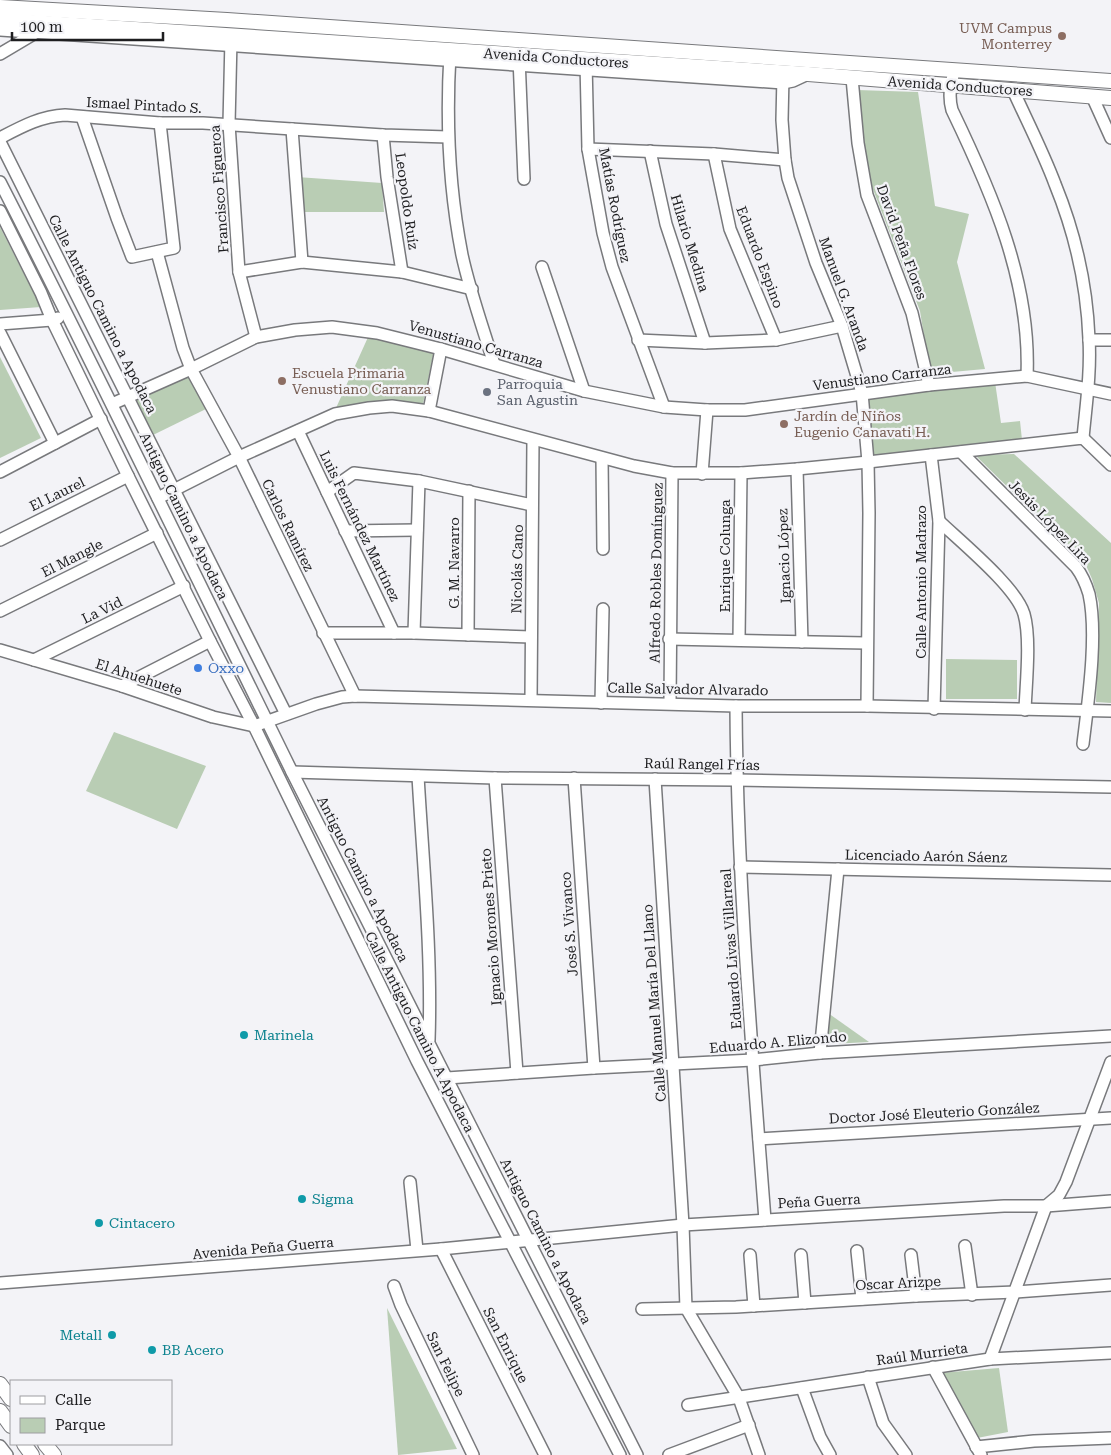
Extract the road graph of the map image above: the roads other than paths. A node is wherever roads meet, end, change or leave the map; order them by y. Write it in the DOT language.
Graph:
graph roads {
  1 [pos="0,7"];
  2 [pos="0,20"];
  3 [pos="0,30"];
  4 [pos="37,32"];
  5 [pos="231,40"];
  6 [pos="0,54"];
  7 [pos="450,55"];
  8 [pos="520,61"];
  9 [pos="586,65"];
  10 [pos="954,71"];
  11 [pos="783,78"];
  12 [pos="852,78"];
  13 [pos="1111,81"];
  14 [pos="951,86"];
  15 [pos="1013,90"];
  16 [pos="1092,96"];
  17 [pos="1111,98"];
  18 [pos="82,117"];
  19 [pos="160,124"];
  20 [pos="228,124"];
  21 [pos="292,129"];
  22 [pos="382,135"];
  23 [pos="448,137"];
  24 [pos="0,138"];
  25 [pos="1111,138"];
  26 [pos="0,142"];
  27 [pos="588,148"];
  28 [pos="650,151"];
  29 [pos="714,154"];
  30 [pos="785,160"];
  31 [pos="524,179"];
  32 [pos="0,182"];
  33 [pos="0,211"];
  34 [pos="158,252"];
  35 [pos="302,262"];
  36 [pos="542,267"];
  37 [pos="239,272"];
  38 [pos="402,272"];
  39 [pos="472,289"];
  40 [pos="68,314"];
  41 [pos="52,320"];
  42 [pos="0,324"];
  43 [pos="842,326"];
  44 [pos="0,332"];
  45 [pos="256,337"];
  46 [pos="638,340"];
  47 [pos="776,340"];
  48 [pos="1089,340"];
  49 [pos="1111,340"];
  50 [pos="705,343"];
  51 [pos="441,348"];
  52 [pos="494,364"];
  53 [pos="191,369"];
  54 [pos="1027,376"];
  55 [pos="929,385"];
  56 [pos="1088,388"];
  57 [pos="584,391"];
  58 [pos="862,393"];
  59 [pos="1111,394"];
  60 [pos="128,397"];
  61 [pos="112,404"];
  62 [pos="664,407"];
  63 [pos="707,410"];
  64 [pos="429,411"];
  65 [pos="101,420"];
  66 [pos="298,431"];
  67 [pos="1083,438"];
  68 [pos="534,440"];
  69 [pos="55,443"];
  70 [pos="961,452"];
  71 [pos="931,455"];
  72 [pos="239,457"];
  73 [pos="602,458"];
  74 [pos="868,462"];
  75 [pos="1111,465"];
  76 [pos="797,469"];
  77 [pos="0,472"];
  78 [pos="672,473"];
  79 [pos="740,473"];
  80 [pos="702,474"];
  81 [pos="128,476"];
  82 [pos="419,481"];
  83 [pos="174,490"];
  84 [pos="469,491"];
  85 [pos="327,492"];
  86 [pos="158,498"];
  87 [pos="532,504"];
  88 [pos="939,521"];
  89 [pos="418,530"];
  90 [pos="346,531"];
  91 [pos="156,532"];
  92 [pos="0,540"];
  93 [pos="603,549"];
  94 [pos="184,586"];
  95 [pos="603,609"];
  96 [pos="0,611"];
  97 [pos="323,632"];
  98 [pos="394,633"];
  99 [pos="414,633"];
  100 [pos="468,635"];
  101 [pos="531,637"];
  102 [pos="669,639"];
  103 [pos="739,640"];
  104 [pos="210,641"];
  105 [pos="802,642"];
  106 [pos="866,643"];
  107 [pos="0,650"];
  108 [pos="34,660"];
  109 [pos="122,686"];
  110 [pos="355,696"];
  111 [pos="531,700"];
  112 [pos="602,703"];
  113 [pos="670,703"];
  114 [pos="736,706"];
  115 [pos="866,706"];
  116 [pos="934,708"];
  117 [pos="1025,710"];
  118 [pos="1087,710"];
  119 [pos="1111,710"];
  120 [pos="286,714"];
  121 [pos="268,722"];
  122 [pos="254,726"];
  123 [pos="1082,744"];
  124 [pos="292,772"];
  125 [pos="418,776"];
  126 [pos="495,778"];
  127 [pos="574,778"];
  128 [pos="655,779"];
  129 [pos="736,780"];
  130 [pos="1111,787"];
  131 [pos="740,867"];
  132 [pos="838,869"];
  133 [pos="1111,875"];
  134 [pos="1111,1036"];
  135 [pos="429,1042"];
  136 [pos="820,1053"];
  137 [pos="753,1060"];
  138 [pos="1111,1062"];
  139 [pos="673,1065"];
  140 [pos="594,1068"];
  141 [pos="516,1073"];
  142 [pos="447,1078"];
  143 [pos="1111,1118"];
  144 [pos="1090,1119"];
  145 [pos="759,1139"];
  146 [pos="410,1182"];
  147 [pos="1111,1201"];
  148 [pos="1046,1206"];
  149 [pos="765,1220"];
  150 [pos="683,1224"];
  151 [pos="529,1239"];
  152 [pos="510,1242"];
  153 [pos="965,1246"];
  154 [pos="441,1249"];
  155 [pos="417,1250"];
  156 [pos="857,1251"];
  157 [pos="750,1255"];
  158 [pos="801,1255"];
  159 [pos="911,1256"];
  160 [pos="0,1283"];
  161 [pos="1111,1285"];
  162 [pos="394,1286"];
  163 [pos="1015,1292"];
  164 [pos="972,1295"];
  165 [pos="916,1296"];
  166 [pos="862,1299"];
  167 [pos="805,1303"];
  168 [pos="754,1306"];
  169 [pos="686,1308"];
  170 [pos="642,1309"];
  171 [pos="1111,1353"];
  172 [pos="990,1359"];
  173 [pos="933,1367"];
  174 [pos="868,1377"];
  175 [pos="0,1384"];
  176 [pos="802,1388"];
  177 [pos="10,1398"];
  178 [pos="739,1398"];
  179 [pos="688,1405"];
  180 [pos="0,1411"];
  181 [pos="10,1425"];
  182 [pos="749,1425"];
  183 [pos="1111,1438"];
  184 [pos="46,1445"];
  185 [pos="0,1446"];
  186 [pos="979,1451"];
  187 [pos="681,1453"];
  188 [pos="7,1455"];
  189 [pos="54,1455"];
  190 [pos="474,1455"];
  191 [pos="545,1455"];
  192 [pos="620,1455"];
  193 [pos="637,1455"];
  194 [pos="669,1455"];
  195 [pos="759,1455"];
  196 [pos="830,1455"];
  197 [pos="906,1455"];
  1 -- 10 [label="main road, Avenida Conductores"];
  2 -- 5 [label="main road, Avenida Conductores"];
  3 -- 4 [label="street"];
  4 -- 5 [label="street"];
  4 -- 6 [label="street"];
  5 -- 7 [label="main road, Avenida Conductores"];
  5 -- 20 [label="street, Francisco Figueroa"];
  7 -- 8 [label="main road, Avenida Conductores"];
  7 -- 23 [label="street"];
  8 -- 9 [label="main road, Avenida Conductores"];
  8 -- 31 [label="street"];
  9 -- 11 [label="main road, Avenida Conductores"];
  9 -- 27 [label="street, Matías Rodríguez"];
  10 -- 13 [label="main road, Avenida Conductores"];
  10 -- 14 [label="street"];
  11 -- 12 [label="main road, Avenida Conductores"];
  11 -- 30 [label="street, Manuel G. Aranda"];
  12 -- 14 [label="main road, Avenida Conductores"];
  12 -- 55 [label="street, David Peña Flores"];
  14 -- 15 [label="main road, Avenida Conductores"];
  14 -- 54 [label="street"];
  15 -- 16 [label="main road, Avenida Conductores"];
  15 -- 48 [label="street"];
  16 -- 17 [label="main road, Avenida Conductores"];
  16 -- 25 [label="street"];
  18 -- 19 [label="street, Ismael Pintado S."];
  18 -- 24 [label="street, Ismael Pintado S."];
  18 -- 34 [label="street"];
  19 -- 20 [label="street, Ismael Pintado S."];
  19 -- 34 [label="street"];
  20 -- 21 [label="street, Ismael Pintado S."];
  20 -- 37 [label="street, Francisco Figueroa"];
  21 -- 22 [label="street, Ismael Pintado S."];
  21 -- 35 [label="street"];
  22 -- 23 [label="street"];
  22 -- 38 [label="street, Leopoldo Ruíz"];
  23 -- 39 [label="street"];
  26 -- 60 [label="street, Calle Antiguo Camino a Apodaca"];
  27 -- 28 [label="street"];
  27 -- 46 [label="street, Matías Rodríguez"];
  28 -- 29 [label="street"];
  28 -- 50 [label="street, Hilario Medina"];
  29 -- 30 [label="street"];
  29 -- 47 [label="street, Eduardo Espino"];
  30 -- 43 [label="street, Manuel G. Aranda"];
  32 -- 40 [label="street"];
  33 -- 41 [label="street"];
  34 -- 53 [label="street, Carlos Ramírez"];
  35 -- 37 [label="street"];
  35 -- 38 [label="street"];
  36 -- 57 [label="street"];
  37 -- 45 [label="street, Francisco Figueroa"];
  38 -- 39 [label="street"];
  39 -- 52 [label="street"];
  40 -- 41 [label="street"];
  40 -- 61 [label="street, Antiguo Camino a Apodaca"];
  41 -- 42 [label="street"];
  41 -- 65 [label="street, Calle Antiguo Camino A Apodaca"];
  43 -- 47 [label="street"];
  43 -- 58 [label="street, Manuel G. Aranda"];
  44 -- 69 [label="street"];
  45 -- 51 [label="street, Venustiano Carranza"];
  45 -- 53 [label="street, Venustiano Carranza"];
  46 -- 50 [label="street"];
  46 -- 62 [label="street, Matías Rodríguez"];
  47 -- 50 [label="street"];
  48 -- 49 [label="street"];
  48 -- 56 [label="street"];
  51 -- 52 [label="street, Venustiano Carranza"];
  51 -- 64 [label="street"];
  52 -- 57 [label="street, Venustiano Carranza"];
  53 -- 60 [label="street, Venustiano Carranza"];
  53 -- 72 [label="street, Carlos Ramírez"];
  54 -- 55 [label="street, Venustiano Carranza"];
  54 -- 56 [label="street, Venustiano Carranza"];
  55 -- 58 [label="street, Venustiano Carranza"];
  56 -- 59 [label="street, Venustiano Carranza"];
  56 -- 67 [label="street"];
  57 -- 62 [label="street, Venustiano Carranza"];
  58 -- 63 [label="street, Venustiano Carranza"];
  58 -- 74 [label="street, Manuel G. Aranda"];
  60 -- 61 [label="street, Venustiano Carranza"];
  60 -- 83 [label="street, Calle Antiguo Camino a Apodaca"];
  61 -- 86 [label="street, Antiguo Camino a Apodaca"];
  62 -- 63 [label="street, Venustiano Carranza"];
  63 -- 80 [label="street"];
  64 -- 66 [label="street"];
  64 -- 68 [label="street"];
  65 -- 69 [label="street"];
  65 -- 81 [label="street, Calle Antiguo Camino A Apodaca"];
  66 -- 72 [label="street"];
  66 -- 85 [label="street, Luis Fernández Martínez"];
  67 -- 70 [label="street"];
  67 -- 75 [label="street"];
  68 -- 73 [label="street"];
  68 -- 87 [label="street, Nicolás Cano"];
  69 -- 77 [label="street"];
  70 -- 71 [label="street"];
  70 -- 118 [label="street, Jesús López Lira"];
  71 -- 74 [label="street"];
  71 -- 88 [label="street, Calle Antonio Madrazo"];
  72 -- 83 [label="street"];
  72 -- 97 [label="street, Carlos Ramírez"];
  73 -- 78 [label="street"];
  73 -- 93 [label="street"];
  74 -- 76 [label="street"];
  74 -- 106 [label="street, Manuel G. Aranda"];
  76 -- 79 [label="street"];
  76 -- 105 [label="street, Ignacio López"];
  78 -- 80 [label="street"];
  78 -- 102 [label="street, Alfredo Robles Domínguez"];
  79 -- 80 [label="street"];
  79 -- 103 [label="street, Enrique Colunga"];
  81 -- 91 [label="street, Calle Antiguo Camino A Apodaca"];
  81 -- 92 [label="street, El Laurel"];
  82 -- 84 [label="street"];
  82 -- 85 [label="street"];
  82 -- 89 [label="street"];
  83 -- 86 [label="street"];
  83 -- 120 [label="street, Calle Antiguo Camino a Apodaca"];
  84 -- 87 [label="street"];
  84 -- 100 [label="street, G. M. Navarro"];
  85 -- 90 [label="street, Luis Fernández Martínez"];
  86 -- 121 [label="street, Antiguo Camino a Apodaca"];
  87 -- 101 [label="street, Nicolás Cano"];
  88 -- 116 [label="street, Calle Antonio Madrazo"];
  88 -- 117 [label="street"];
  89 -- 90 [label="street"];
  89 -- 99 [label="street"];
  90 -- 98 [label="street, Luis Fernández Martínez"];
  91 -- 94 [label="street, Calle Antiguo Camino A Apodaca"];
  91 -- 96 [label="street, El Mangle"];
  94 -- 104 [label="street, Calle Antiguo Camino A Apodaca"];
  94 -- 108 [label="street, La Vid"];
  95 -- 112 [label="street"];
  97 -- 98 [label="street"];
  97 -- 110 [label="street, Carlos Ramírez"];
  98 -- 99 [label="street"];
  99 -- 100 [label="street"];
  100 -- 101 [label="street"];
  101 -- 111 [label="street, Nicolás Cano"];
  102 -- 103 [label="street"];
  102 -- 113 [label="street, Alfredo Robles Domínguez"];
  103 -- 105 [label="street"];
  104 -- 109 [label="street"];
  104 -- 122 [label="street, Calle Antiguo Camino A Apodaca"];
  105 -- 106 [label="street"];
  106 -- 115 [label="street, Manuel G. Aranda"];
  107 -- 108 [label="street, El Ahuehuete"];
  108 -- 109 [label="street, El Ahuehuete"];
  109 -- 122 [label="street, El Ahuehuete"];
  110 -- 111 [label="street, Calle Salvador Alvarado"];
  110 -- 120 [label="street, Calle Salvador Alvarado"];
  111 -- 112 [label="street, Calle Salvador Alvarado"];
  112 -- 113 [label="street, Calle Salvador Alvarado"];
  113 -- 114 [label="street, Calle Salvador Alvarado"];
  114 -- 115 [label="street, Calle Salvador Alvarado"];
  114 -- 129 [label="street, Eduardo Livas Villarreal"];
  115 -- 116 [label="street, Calle Salvador Alvarado"];
  116 -- 117 [label="street, Calle Salvador Alvarado"];
  117 -- 118 [label="street, Calle Salvador Alvarado"];
  118 -- 119 [label="street, Calle Salvador Alvarado"];
  118 -- 123 [label="street, Jesús López Lira"];
  120 -- 121 [label="street, Calle Salvador Alvarado"];
  121 -- 122 [label="street, El Ahuehuete"];
  121 -- 124 [label="street, Antiguo Camino a Apodaca"];
  122 -- 152 [label="street, Calle Antiguo Camino A Apodaca"];
  124 -- 125 [label="street, Raúl Rangel Frías"];
  124 -- 135 [label="street, Antiguo Camino a Apodaca"];
  125 -- 126 [label="street, Raúl Rangel Frías"];
  125 -- 135 [label="street"];
  126 -- 127 [label="street, Raúl Rangel Frías"];
  126 -- 141 [label="street, Ignacio Morones Prieto"];
  127 -- 128 [label="street, Raúl Rangel Frías"];
  127 -- 140 [label="street, José S. Vivanco"];
  128 -- 129 [label="street, Raúl Rangel Frías"];
  128 -- 139 [label="street, Calle Manuel María Del Llano"];
  129 -- 130 [label="street, Raúl Rangel Frías"];
  129 -- 131 [label="street, Eduardo Livas Villarreal"];
  131 -- 132 [label="street, Licenciado Aarón Sáenz"];
  131 -- 137 [label="street, Eduardo Livas Villarreal"];
  132 -- 133 [label="street, Licenciado Aarón Sáenz"];
  132 -- 136 [label="street"];
  134 -- 136 [label="street, Eduardo A. Elizondo"];
  135 -- 142 [label="street, Antiguo Camino a Apodaca"];
  136 -- 137 [label="street, Eduardo A. Elizondo"];
  137 -- 139 [label="street, Eduardo A. Elizondo"];
  137 -- 145 [label="street, Eduardo Livas Villarreal"];
  138 -- 144 [label="street"];
  139 -- 140 [label="street, Eduardo A. Elizondo"];
  139 -- 150 [label="street, Calle Manuel María Del Llano"];
  140 -- 141 [label="street, Eduardo A. Elizondo"];
  141 -- 142 [label="street, Eduardo A. Elizondo"];
  142 -- 151 [label="street, Antiguo Camino a Apodaca"];
  143 -- 144 [label="street, Doctor José Eleuterio González"];
  144 -- 145 [label="street, Doctor José Eleuterio González"];
  144 -- 148 [label="street"];
  145 -- 149 [label="street, Eduardo Livas Villarreal"];
  146 -- 155 [label="street"];
  147 -- 148 [label="street, Peña Guerra"];
  148 -- 149 [label="street, Peña Guerra"];
  148 -- 163 [label="street"];
  149 -- 150 [label="street, Peña Guerra"];
  150 -- 151 [label="street, Peña Guerra"];
  150 -- 169 [label="street, Calle Manuel María Del Llano"];
  151 -- 152 [label="street, Avenida Peña Guerra"];
  151 -- 193 [label="street, Antiguo Camino a Apodaca"];
  152 -- 154 [label="street, Avenida Peña Guerra"];
  152 -- 192 [label="street, Calle Antiguo Camino A Apodaca"];
  153 -- 164 [label="street"];
  154 -- 155 [label="street, Avenida Peña Guerra"];
  154 -- 191 [label="street, San Enrique"];
  155 -- 160 [label="street, Avenida Peña Guerra"];
  156 -- 166 [label="street"];
  157 -- 168 [label="street"];
  158 -- 167 [label="street"];
  159 -- 165 [label="street"];
  161 -- 163 [label="street, Oscar Arizpe"];
  162 -- 190 [label="street, San Felipe"];
  163 -- 164 [label="street, Oscar Arizpe"];
  163 -- 172 [label="street"];
  164 -- 165 [label="street, Oscar Arizpe"];
  165 -- 166 [label="street, Oscar Arizpe"];
  166 -- 167 [label="street, Oscar Arizpe"];
  167 -- 168 [label="street, Oscar Arizpe"];
  168 -- 169 [label="street, Oscar Arizpe"];
  169 -- 170 [label="street, Oscar Arizpe"];
  169 -- 178 [label="street"];
  171 -- 172 [label="street, Raúl Murrieta"];
  172 -- 173 [label="street, Raúl Murrieta"];
  173 -- 174 [label="street, Raúl Murrieta"];
  173 -- 186 [label="street"];
  174 -- 176 [label="street, Raúl Murrieta"];
  174 -- 197 [label="street"];
  175 -- 177 [label="main road"];
  176 -- 178 [label="street, Raúl Murrieta"];
  176 -- 196 [label="street"];
  178 -- 179 [label="street, Raúl Murrieta"];
  178 -- 182 [label="street"];
  180 -- 181 [label="main road"];
  182 -- 187 [label="street"];
  182 -- 195 [label="street"];
  183 -- 186 [label="street"];
  184 -- 189 [label="main road"];
  185 -- 188 [label="street"];
  187 -- 194 [label="street"];
}
